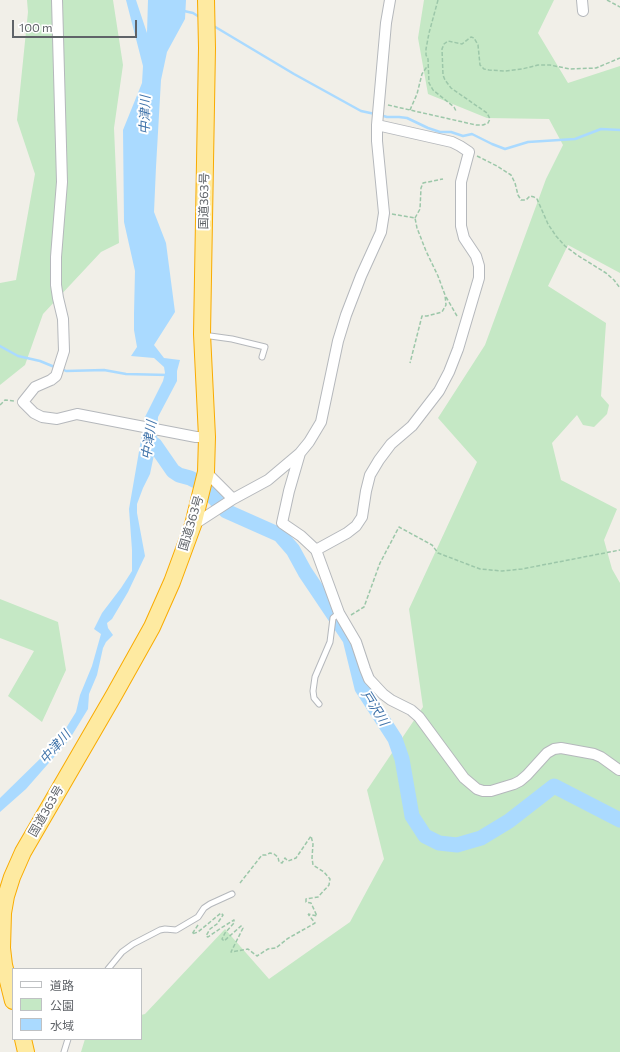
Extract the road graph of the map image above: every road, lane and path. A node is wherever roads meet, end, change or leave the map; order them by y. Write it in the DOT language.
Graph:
graph roads {
  1 [pos="56,0"];
  2 [pos="206,0"];
  3 [pos="390,0"];
  4 [pos="438,0"];
  5 [pos="582,0"];
  6 [pos="606,0"];
  7 [pos="620,7"];
  8 [pos="582,11"];
  9 [pos="620,58"];
  10 [pos="428,67"];
  11 [pos="378,103"];
  12 [pos="409,110"];
  13 [pos="456,111"];
  14 [pos="377,125"];
  15 [pos="468,152"];
  16 [pos="443,179"];
  17 [pos="384,213"];
  18 [pos="415,218"];
  19 [pos="620,288"];
  20 [pos="445,296"];
  21 [pos="466,324"];
  22 [pos="202,334"];
  23 [pos="262,357"];
  24 [pos="410,363"];
  25 [pos="23,402"];
  26 [pos="0,405"];
  27 [pos="201,437"];
  28 [pos="300,453"];
  29 [pos="206,472"];
  30 [pos="233,499"];
  31 [pos="193,525"];
  32 [pos="316,550"];
  33 [pos="620,550"];
  34 [pos="339,613"];
  35 [pos="319,704"];
  36 [pos="618,770"];
  37 [pos="240,883"];
  38 [pos="232,894"];
  39 [pos="193,920"];
  40 [pos="109,968"];
  41 [pos="12,997"];
  42 [pos="23,1040"];
  43 [pos="68,1040"];
  44 [pos="26,1052"];
  45 [pos="64,1052"];
  1 -- 25 [label="street"];
  2 -- 22 [label="highway, 国道363号"];
  3 -- 11 [label="street"];
  4 -- 10 [label="path"];
  5 -- 8 [label="street"];
  6 -- 7 [label="path"];
  9 -- 12 [label="path"];
  10 -- 12 [label="path"];
  10 -- 13 [label="path"];
  11 -- 12 [label="path"];
  11 -- 14 [label="street"];
  14 -- 15 [label="street"];
  14 -- 17 [label="street"];
  15 -- 19 [label="path"];
  15 -- 21 [label="street"];
  16 -- 18 [label="path"];
  17 -- 18 [label="path"];
  17 -- 28 [label="street"];
  18 -- 20 [label="path"];
  20 -- 21 [label="path"];
  20 -- 24 [label="path"];
  21 -- 32 [label="street"];
  22 -- 23 [label="lane"];
  22 -- 27 [label="highway, 国道363号"];
  25 -- 26 [label="path"];
  25 -- 27 [label="street"];
  27 -- 29 [label="highway, 国道363号"];
  28 -- 30 [label="street"];
  28 -- 32 [label="street"];
  29 -- 30 [label="street"];
  29 -- 31 [label="highway, 国道363号"];
  30 -- 31 [label="street"];
  31 -- 41 [label="highway, 国道363号"];
  32 -- 34 [label="street"];
  33 -- 34 [label="path"];
  34 -- 35 [label="lane"];
  34 -- 36 [label="street"];
  37 -- 39 [label="path"];
  38 -- 39 [label="lane"];
  39 -- 40 [label="lane"];
  42 -- 44 [label="highway"];
  43 -- 45 [label="lane"];
}
